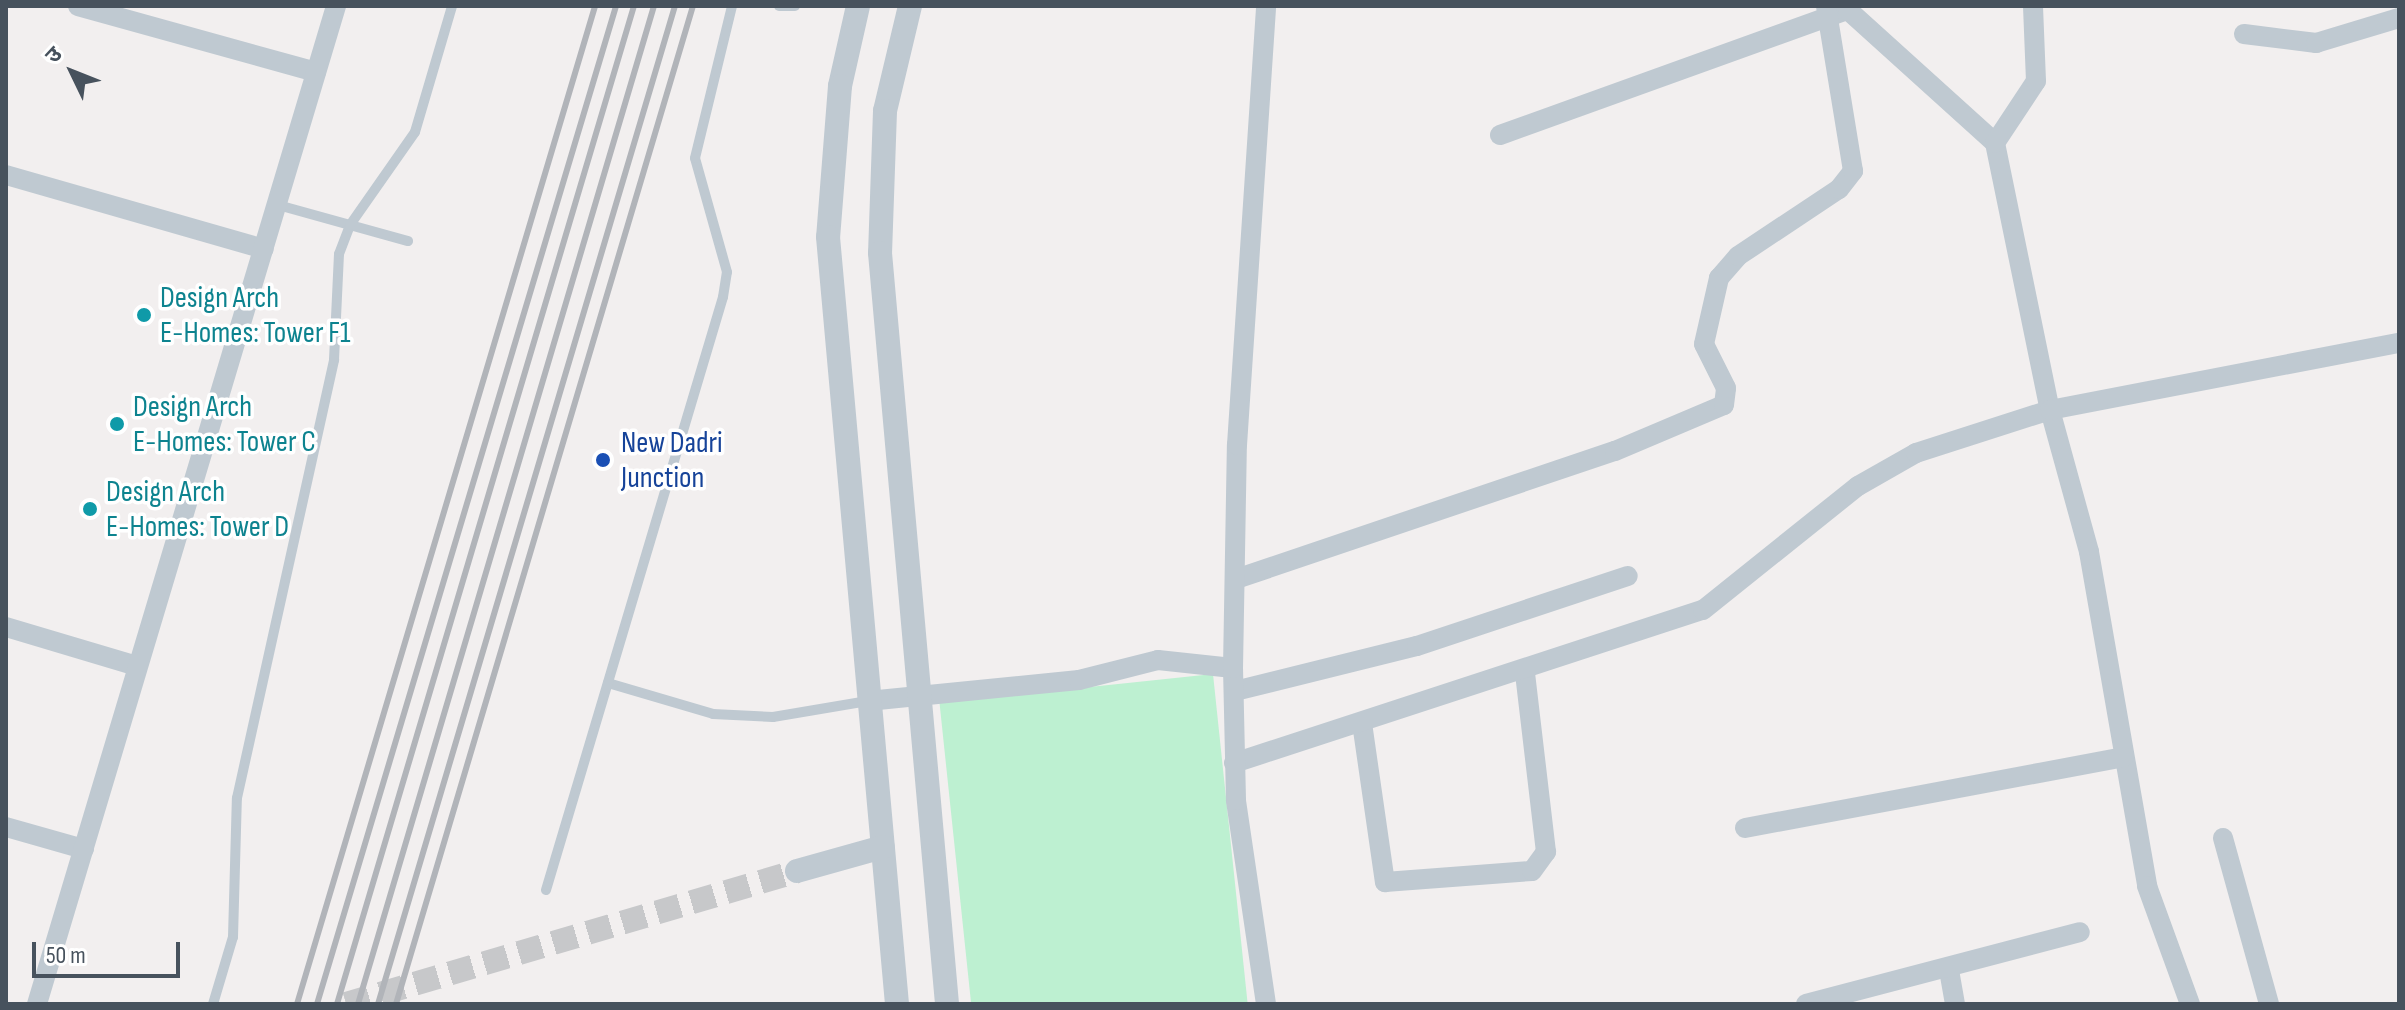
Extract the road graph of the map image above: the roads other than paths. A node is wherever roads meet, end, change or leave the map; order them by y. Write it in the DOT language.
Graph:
graph roads {
  1 [pos="78,6"];
  2 [pos="336,6"];
  3 [pos="452,6"];
  4 [pos="732,6"];
  5 [pos="779,6"];
  6 [pos="795,6"];
  7 [pos="858,6"];
  8 [pos="910,6"];
  9 [pos="1266,6"];
  10 [pos="2033,6"];
  11 [pos="1858,9"];
  12 [pos="1827,11"];
  13 [pos="2399,18"];
  14 [pos="2244,34"];
  15 [pos="316,72"];
  16 [pos="1500,135"];
  17 [pos="1995,143"];
  18 [pos="6,175"];
  19 [pos="278,205"];
  20 [pos="350,225"];
  21 [pos="408,241"];
  22 [pos="264,249"];
  23 [pos="2399,343"];
  24 [pos="2050,410"];
  25 [pos="1628,576"];
  26 [pos="1239,578"];
  27 [pos="6,627"];
  28 [pos="137,666"];
  29 [pos="1233,668"];
  30 [pos="1525,674"];
  31 [pos="608,683"];
  32 [pos="1235,691"];
  33 [pos="918,699"];
  34 [pos="868,701"];
  35 [pos="1362,723"];
  36 [pos="2123,757"];
  37 [pos="1234,763"];
  38 [pos="6,827"];
  39 [pos="1745,828"];
  40 [pos="2223,838"];
  41 [pos="883,847"];
  42 [pos="84,849"];
  43 [pos="797,871"];
  44 [pos="546,890"];
  45 [pos="2080,932"];
  46 [pos="1949,970"];
  47 [pos="37,1004"];
  48 [pos="213,1004"];
  49 [pos="897,1004"];
  50 [pos="947,1004"];
  51 [pos="1266,1004"];
  52 [pos="1806,1004"];
  53 [pos="1955,1004"];
  54 [pos="2190,1004"];
  55 [pos="2269,1004"];
  1 -- 15 [label="street"];
  2 -- 15 [label="street"];
  3 -- 20 [label="lane"];
  4 -- 31 [label="lane"];
  5 -- 6 [label="lane"];
  7 -- 34 [label="street"];
  8 -- 33 [label="street"];
  9 -- 26 [label="street"];
  10 -- 17 [label="street"];
  11 -- 12 [label="street"];
  11 -- 17 [label="street"];
  12 -- 16 [label="street"];
  12 -- 26 [label="street"];
  13 -- 14 [label="street"];
  15 -- 19 [label="street"];
  17 -- 24 [label="street"];
  18 -- 22 [label="street"];
  19 -- 20 [label="lane"];
  19 -- 22 [label="street"];
  20 -- 21 [label="lane"];
  20 -- 48 [label="lane"];
  22 -- 28 [label="street"];
  23 -- 24 [label="street"];
  24 -- 30 [label="street"];
  24 -- 36 [label="street"];
  25 -- 32 [label="street"];
  26 -- 29 [label="street"];
  27 -- 28 [label="street"];
  28 -- 42 [label="street"];
  29 -- 32 [label="street"];
  29 -- 33 [label="street"];
  30 -- 35 [label="street"];
  30 -- 35 [label="street"];
  31 -- 34 [label="lane"];
  31 -- 44 [label="lane"];
  32 -- 37 [label="street"];
  33 -- 34 [label="street"];
  33 -- 50 [label="street"];
  34 -- 41 [label="street"];
  35 -- 37 [label="street"];
  36 -- 39 [label="street"];
  36 -- 54 [label="street"];
  37 -- 51 [label="street"];
  38 -- 42 [label="street"];
  40 -- 55 [label="street"];
  41 -- 43 [label="street"];
  41 -- 49 [label="street"];
  42 -- 47 [label="street"];
  45 -- 46 [label="street"];
  46 -- 52 [label="street"];
  46 -- 53 [label="street"];
}
